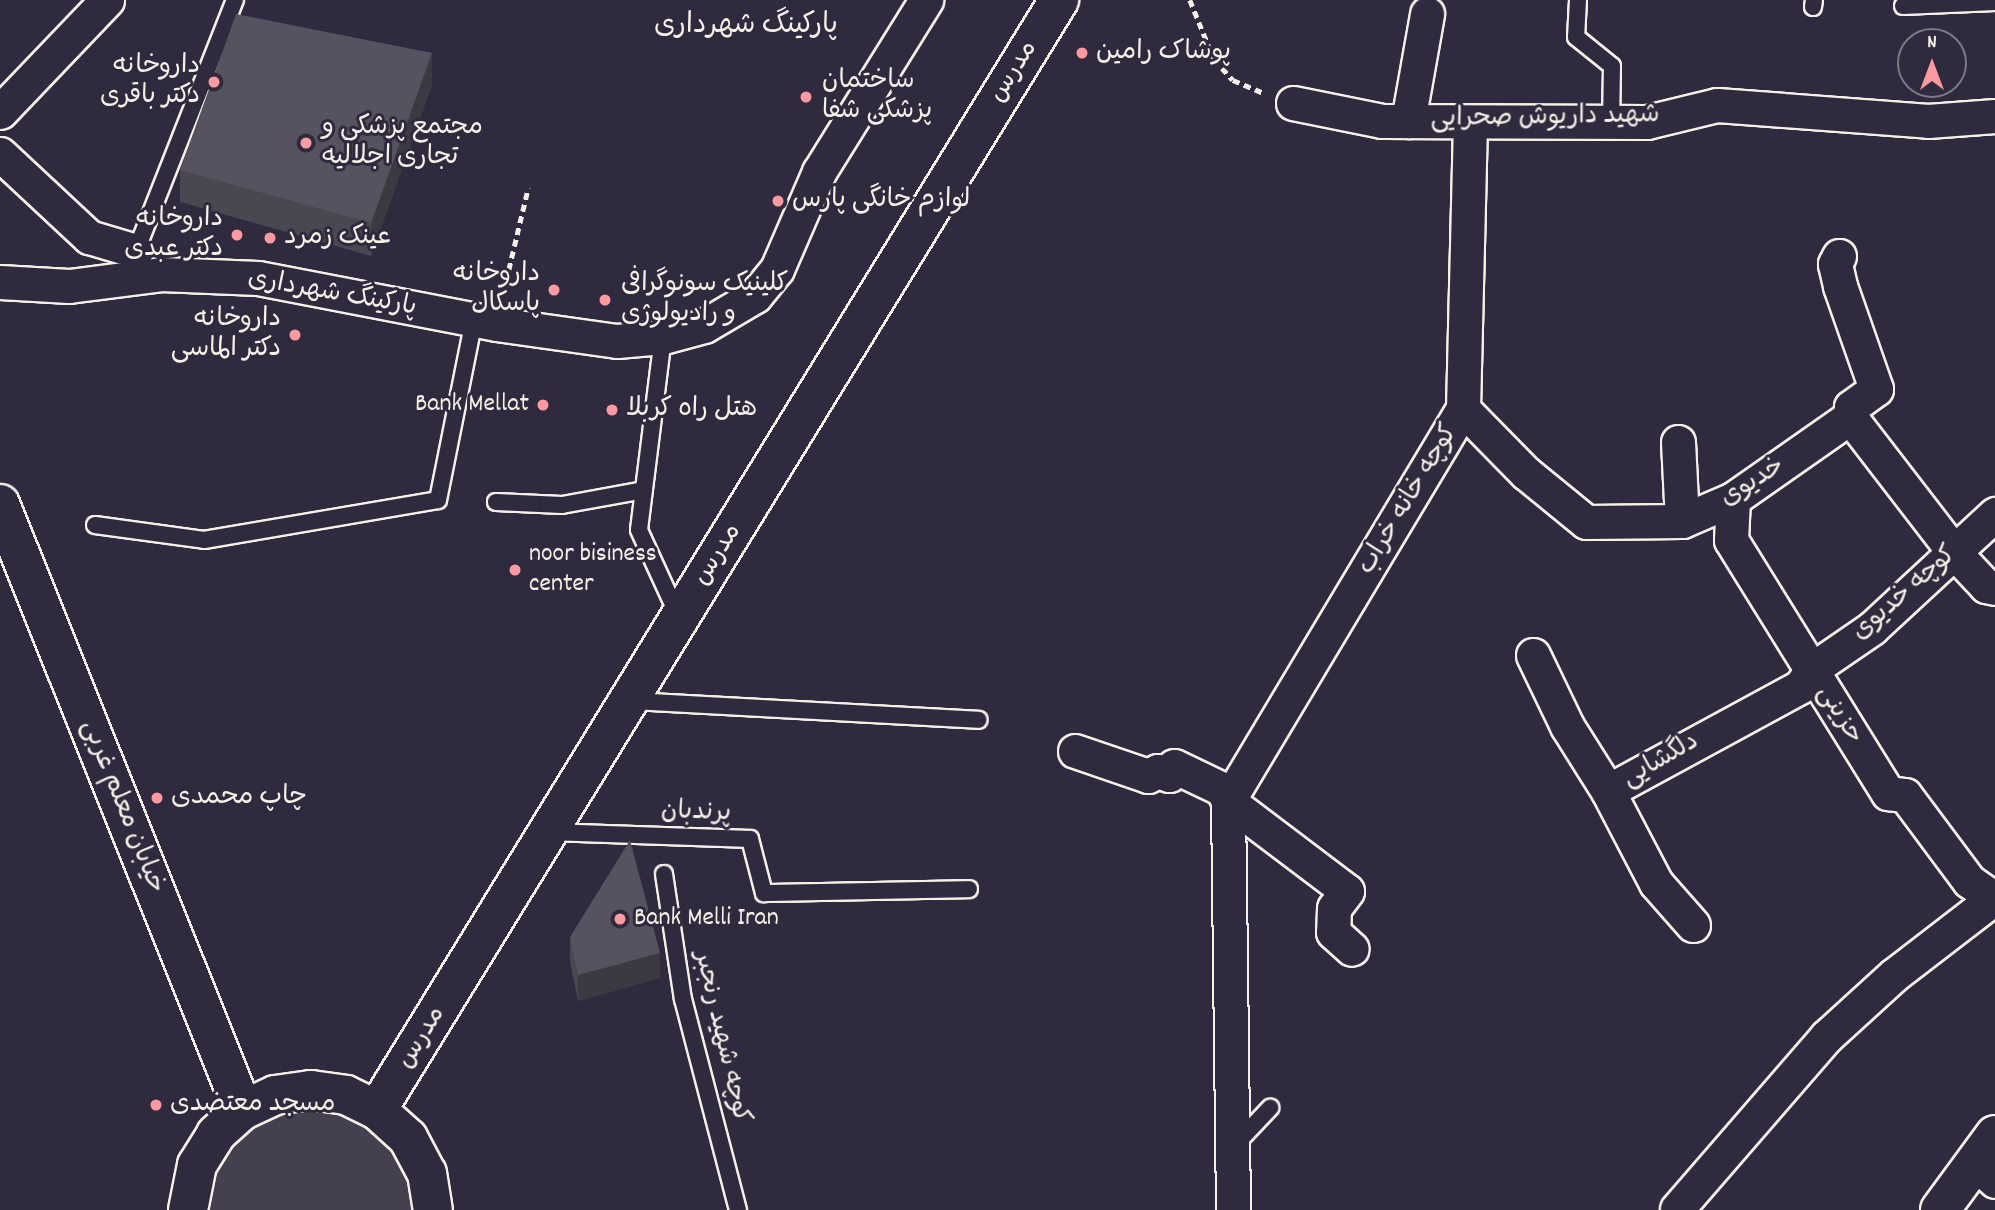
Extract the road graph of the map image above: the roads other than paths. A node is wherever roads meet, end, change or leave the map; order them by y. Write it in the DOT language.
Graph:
graph roads {
  1 [pos="107,0"];
  2 [pos="234,0"];
  3 [pos="926,0"];
  4 [pos="1059,0"];
  5 [pos="1578,0"];
  6 [pos="1995,2"];
  7 [pos="1903,6"];
  8 [pos="1427,14"];
  9 [pos="1293,103"];
  10 [pos="0,111"];
  11 [pos="1995,116"];
  12 [pos="1408,121"];
  13 [pos="1470,122"];
  14 [pos="1611,122"];
  15 [pos="0,154"];
  16 [pos="136,251"];
  17 [pos="1839,256"];
  18 [pos="0,282"];
  19 [pos="485,322"];
  20 [pos="663,337"];
  21 [pos="1463,409"];
  22 [pos="1850,417"];
  23 [pos="1678,442"];
  24 [pos="644,490"];
  25 [pos="1733,499"];
  26 [pos="496,502"];
  27 [pos="0,504"];
  28 [pos="1995,514"];
  29 [pos="1682,521"];
  30 [pos="95,524"];
  31 [pos="1954,552"];
  32 [pos="1995,588"];
  33 [pos="679,618"];
  34 [pos="1533,655"];
  35 [pos="1811,670"];
  36 [pos="628,701"];
  37 [pos="978,720"];
  38 [pos="1075,751"];
  39 [pos="1608,791"];
  40 [pos="1228,801"];
  41 [pos="548,832"];
  42 [pos="664,874"];
  43 [pos="969,889"];
  44 [pos="1994,899"];
  45 [pos="1693,925"];
  46 [pos="1352,949"];
  47 [pos="1270,1108"];
  48 [pos="243,1110"];
  49 [pos="377,1110"];
  50 [pos="1232,1148"];
  51 [pos="1988,1159"];
  52 [pos="1677,1209"];
  53 [pos="188,1210"];
  54 [pos="433,1210"];
  55 [pos="738,1210"];
  56 [pos="1233,1210"];
  57 [pos="1940,1210"];
  1 -- 10 [label="street"];
  2 -- 16 [label="lane"];
  3 -- 20 [label="street, پارکینگ شهرداری"];
  4 -- 33 [label="main road, مدرس"];
  5 -- 14 [label="lane"];
  6 -- 7 [label="lane"];
  8 -- 12 [label="street"];
  9 -- 12 [label="street, شهید داریوش صحرایی"];
  11 -- 14 [label="street, شهید داریوش صحرایی"];
  12 -- 13 [label="street, شهید داریوش صحرایی"];
  13 -- 14 [label="street, شهید داریوش صحرایی"];
  13 -- 21 [label="street, کوچه خانه خراب"];
  15 -- 16 [label="street"];
  17 -- 22 [label="street, خدیوی"];
  18 -- 19 [label="street, پارکینگ شهرداری"];
  19 -- 20 [label="street, پارکینگ شهرداری"];
  19 -- 30 [label="lane"];
  20 -- 24 [label="lane"];
  21 -- 29 [label="street, خدیوی"];
  21 -- 40 [label="street, کوچه خانه خراب"];
  22 -- 25 [label="street, خدیوی"];
  22 -- 31 [label="street"];
  23 -- 29 [label="street"];
  24 -- 26 [label="lane"];
  24 -- 33 [label="lane"];
  25 -- 29 [label="street, خدیوی"];
  25 -- 35 [label="street, حزینی"];
  27 -- 48 [label="main road, خیابان معلم غربی"];
  28 -- 31 [label="street, کوچه خدیوی"];
  31 -- 32 [label="street"];
  31 -- 35 [label="street, کوچه خدیوی"];
  33 -- 36 [label="main road, مدرس"];
  34 -- 39 [label="street"];
  35 -- 39 [label="street, دلگشایی"];
  35 -- 44 [label="street, حزینی"];
  36 -- 37 [label="lane"];
  36 -- 41 [label="main road, مدرس"];
  38 -- 40 [label="street"];
  39 -- 45 [label="street, دلگشایی"];
  40 -- 46 [label="street"];
  40 -- 50 [label="street"];
  41 -- 43 [label="lane, پرندبان"];
  41 -- 49 [label="main road, مدرس"];
  42 -- 55 [label="lane, کوچه شهید رنجبر"];
  44 -- 52 [label="street, حزینی"];
  47 -- 50 [label="lane"];
  48 -- 49 [label="main road"];
  48 -- 53 [label="main road"];
  49 -- 54 [label="main road"];
  50 -- 56 [label="street"];
  51 -- 57 [label="main road"];
}
